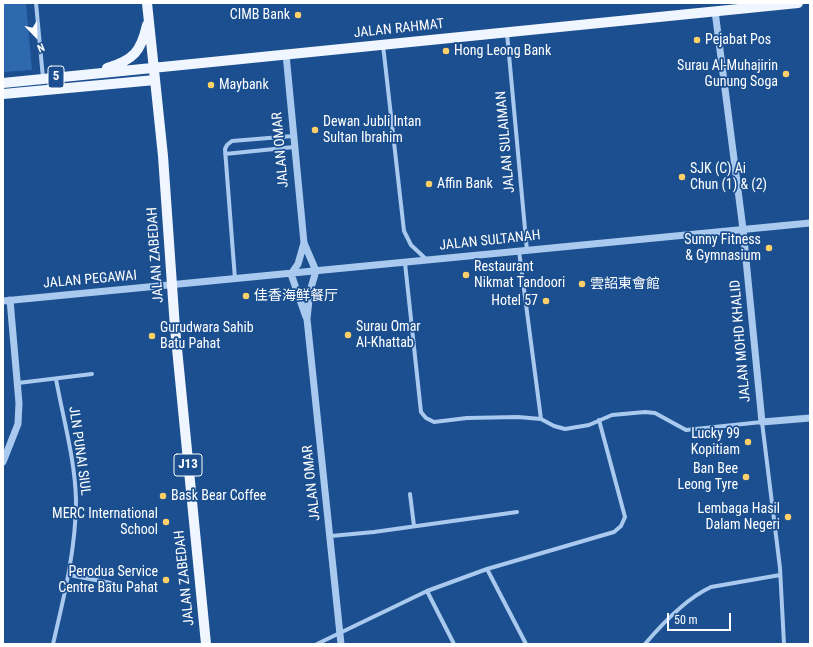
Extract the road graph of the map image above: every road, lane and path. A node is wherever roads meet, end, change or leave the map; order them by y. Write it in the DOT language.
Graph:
graph roads {
  1 [pos="36,3"];
  2 [pos="147,3"];
  3 [pos="798,3"];
  4 [pos="715,9"];
  5 [pos="148,16"];
  6 [pos="507,32"];
  7 [pos="383,45"];
  8 [pos="286,54"];
  9 [pos="154,68"];
  10 [pos="86,74"];
  11 [pos="43,78"];
  12 [pos="155,80"];
  13 [pos="3,83"];
  14 [pos="3,94"];
  15 [pos="293,136"];
  16 [pos="294,147"];
  17 [pos="226,154"];
  18 [pos="810,223"];
  19 [pos="743,229"];
  20 [pos="304,243"];
  21 [pos="527,250"];
  22 [pos="519,251"];
  23 [pos="427,260"];
  24 [pos="405,263"];
  25 [pos="316,271"];
  26 [pos="291,274"];
  27 [pos="235,279"];
  28 [pos="172,285"];
  29 [pos="6,301"];
  30 [pos="307,319"];
  31 [pos="92,374"];
  32 [pos="56,379"];
  33 [pos="18,383"];
  34 [pos="810,418"];
  35 [pos="541,419"];
  36 [pos="599,420"];
  37 [pos="762,422"];
  38 [pos="3,462"];
  39 [pos="410,494"];
  40 [pos="517,512"];
  41 [pos="414,526"];
  42 [pos="331,536"];
  43 [pos="487,569"];
  44 [pos="69,575"];
  45 [pos="780,575"];
  46 [pos="111,583"];
  47 [pos="427,590"];
  48 [pos="340,633"];
  49 [pos="53,644"];
  50 [pos="206,644"];
  51 [pos="317,644"];
  52 [pos="341,644"];
  53 [pos="454,644"];
  54 [pos="526,644"];
  55 [pos="645,644"];
  56 [pos="784,644"];
  1 -- 11 [label="street"];
  2 -- 5 [label="main road"];
  3 -- 4 [label="main road, JALAN RAHMAT"];
  4 -- 6 [label="main road, JALAN RAHMAT"];
  4 -- 19 [label="street, JALAN MOHD KHALID"];
  5 -- 9 [label="main road"];
  5 -- 10 [label="main road"];
  6 -- 7 [label="main road, JALAN RAHMAT"];
  6 -- 21 [label="street, JALAN SULAIMAN"];
  7 -- 8 [label="main road, JALAN RAHMAT"];
  7 -- 23 [label="street"];
  8 -- 9 [label="main road, JALAN RAHMAT"];
  8 -- 15 [label="street, JALAN OMAR"];
  9 -- 10 [label="main road, JALAN RAHMAT / 5"];
  9 -- 12 [label="main road, J13"];
  10 -- 11 [label="main road, JALAN RAHMAT / 5"];
  11 -- 13 [label="main road, JALAN RAHMAT / 5"];
  12 -- 14 [label="main road, 5"];
  12 -- 28 [label="main road, JALAN ZABEDAH / J13"];
  15 -- 16 [label="street, JALAN OMAR"];
  15 -- 17 [label="street"];
  16 -- 17 [label="street"];
  16 -- 20 [label="street, JALAN OMAR"];
  17 -- 27 [label="street"];
  18 -- 19 [label="street, JALAN SULTANAH"];
  19 -- 21 [label="street, JALAN SULTANAH"];
  19 -- 37 [label="street, JALAN MOHD KHALID"];
  20 -- 25 [label="street"];
  20 -- 26 [label="street"];
  21 -- 22 [label="street, JALAN SULTANAH"];
  22 -- 23 [label="street, JALAN SULTANAH"];
  22 -- 35 [label="street"];
  23 -- 24 [label="street, JALAN SULTANAH"];
  24 -- 25 [label="street, JALAN SULTANAH"];
  24 -- 35 [label="street"];
  25 -- 26 [label="street, JALAN SULTANAH"];
  25 -- 30 [label="street, JALAN OMAR"];
  26 -- 27 [label="street, JALAN SULTANAH"];
  26 -- 30 [label="street, JALAN OMAR"];
  27 -- 28 [label="street, JALAN SULTANAH"];
  28 -- 29 [label="street, JALAN PEGAWAI"];
  28 -- 50 [label="main road, JALAN ZABEDAH / J13"];
  29 -- 33 [label="street, JALAN PEGAWAI"];
  30 -- 42 [label="street, JALAN OMAR"];
  31 -- 32 [label="street"];
  32 -- 33 [label="street"];
  32 -- 44 [label="street, JLN PUNAI SIUL"];
  33 -- 38 [label="street, JALAN PEGAWAI"];
  34 -- 37 [label="street"];
  35 -- 36 [label="street"];
  36 -- 37 [label="street"];
  36 -- 43 [label="street"];
  37 -- 45 [label="street, JALAN MOHD KHALID"];
  39 -- 41 [label="street"];
  40 -- 41 [label="street"];
  41 -- 42 [label="street"];
  42 -- 48 [label="street, JALAN OMAR"];
  43 -- 47 [label="street"];
  43 -- 54 [label="street"];
  44 -- 46 [label="street"];
  44 -- 49 [label="street, JLN PUNAI SIUL"];
  45 -- 55 [label="street"];
  45 -- 56 [label="street, JALAN MOHD KHALID"];
  47 -- 48 [label="street"];
  47 -- 53 [label="street"];
  48 -- 51 [label="street"];
  48 -- 52 [label="street, JALAN OMAR"];
}
